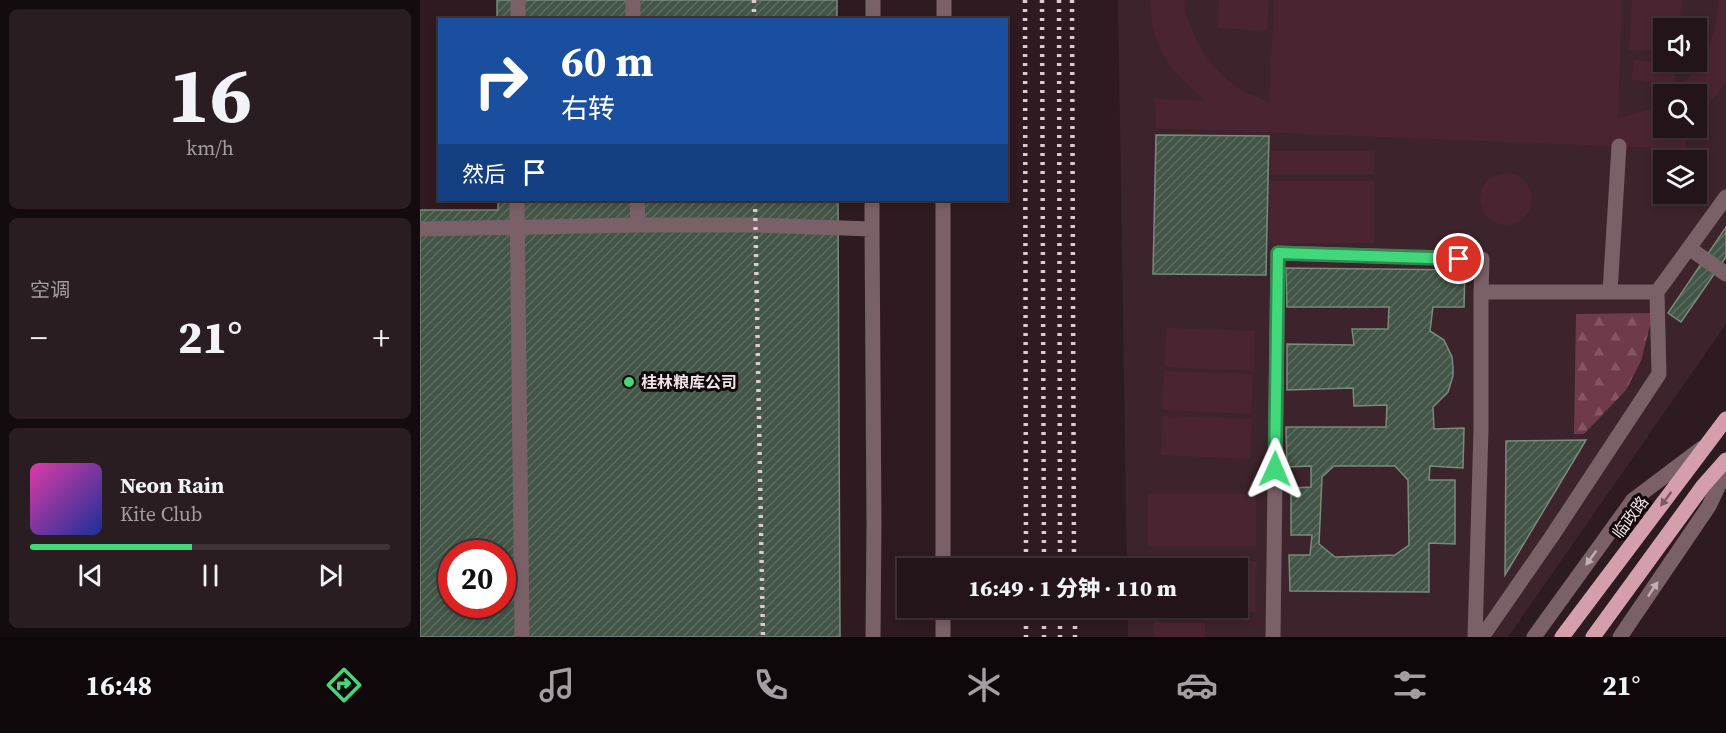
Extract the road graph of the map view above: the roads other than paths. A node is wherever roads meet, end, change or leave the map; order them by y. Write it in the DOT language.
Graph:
graph roads {
  1 [pos="519,0"];
  2 [pos="633,0"];
  3 [pos="873,0"];
  4 [pos="944,0"];
  5 [pos="518,18"];
  6 [pos="633,18"];
  7 [pos="873,18"];
  8 [pos="944,18"];
  9 [pos="1619,146"];
  10 [pos="1726,197"];
  11 [pos="517,201"];
  12 [pos="637,201"];
  13 [pos="872,201"];
  14 [pos="943,201"];
  15 [pos="638,225"];
  16 [pos="517,228"];
  17 [pos="420,229"];
  18 [pos="872,229"];
  19 [pos="1689,248"];
  20 [pos="1726,274"];
  21 [pos="1481,292"];
  22 [pos="1610,292"];
  23 [pos="1657,292"];
  24 [pos="1726,419"];
  25 [pos="1707,444"];
  26 [pos="1726,460"];
  27 [pos="1726,470"];
  28 [pos="943,558"];
  29 [pos="943,618"];
  30 [pos="522,637"];
  31 [pos="873,637"];
  32 [pos="943,637"];
  33 [pos="1273,637"];
  34 [pos="1475,637"];
  35 [pos="1482,637"];
  36 [pos="1534,637"];
  37 [pos="1562,637"];
  38 [pos="1593,637"];
  39 [pos="1620,637"];
  1 -- 5 [label="street"];
  2 -- 6 [label="street"];
  3 -- 7 [label="street"];
  4 -- 8 [label="street"];
  9 -- 22 [label="street"];
  10 -- 19 [label="street"];
  11 -- 16 [label="street"];
  12 -- 15 [label="street"];
  13 -- 18 [label="street"];
  14 -- 28 [label="street"];
  15 -- 16 [label="street"];
  15 -- 18 [label="street"];
  16 -- 17 [label="street"];
  16 -- 30 [label="street"];
  18 -- 31 [label="street"];
  19 -- 20 [label="street"];
  19 -- 23 [label="street"];
  21 -- 22 [label="street"];
  21 -- 33 [label="street"];
  21 -- 34 [label="street"];
  22 -- 23 [label="street"];
  23 -- 35 [label="street"];
  24 -- 25 [label="main road, 临政路"];
  25 -- 36 [label="street, one-way"];
  25 -- 37 [label="main road, 临政路, one-way"];
  26 -- 38 [label="main road"];
  39 -- 27 [label="street, one-way"];
  29 -- 32 [label="street"];
}
